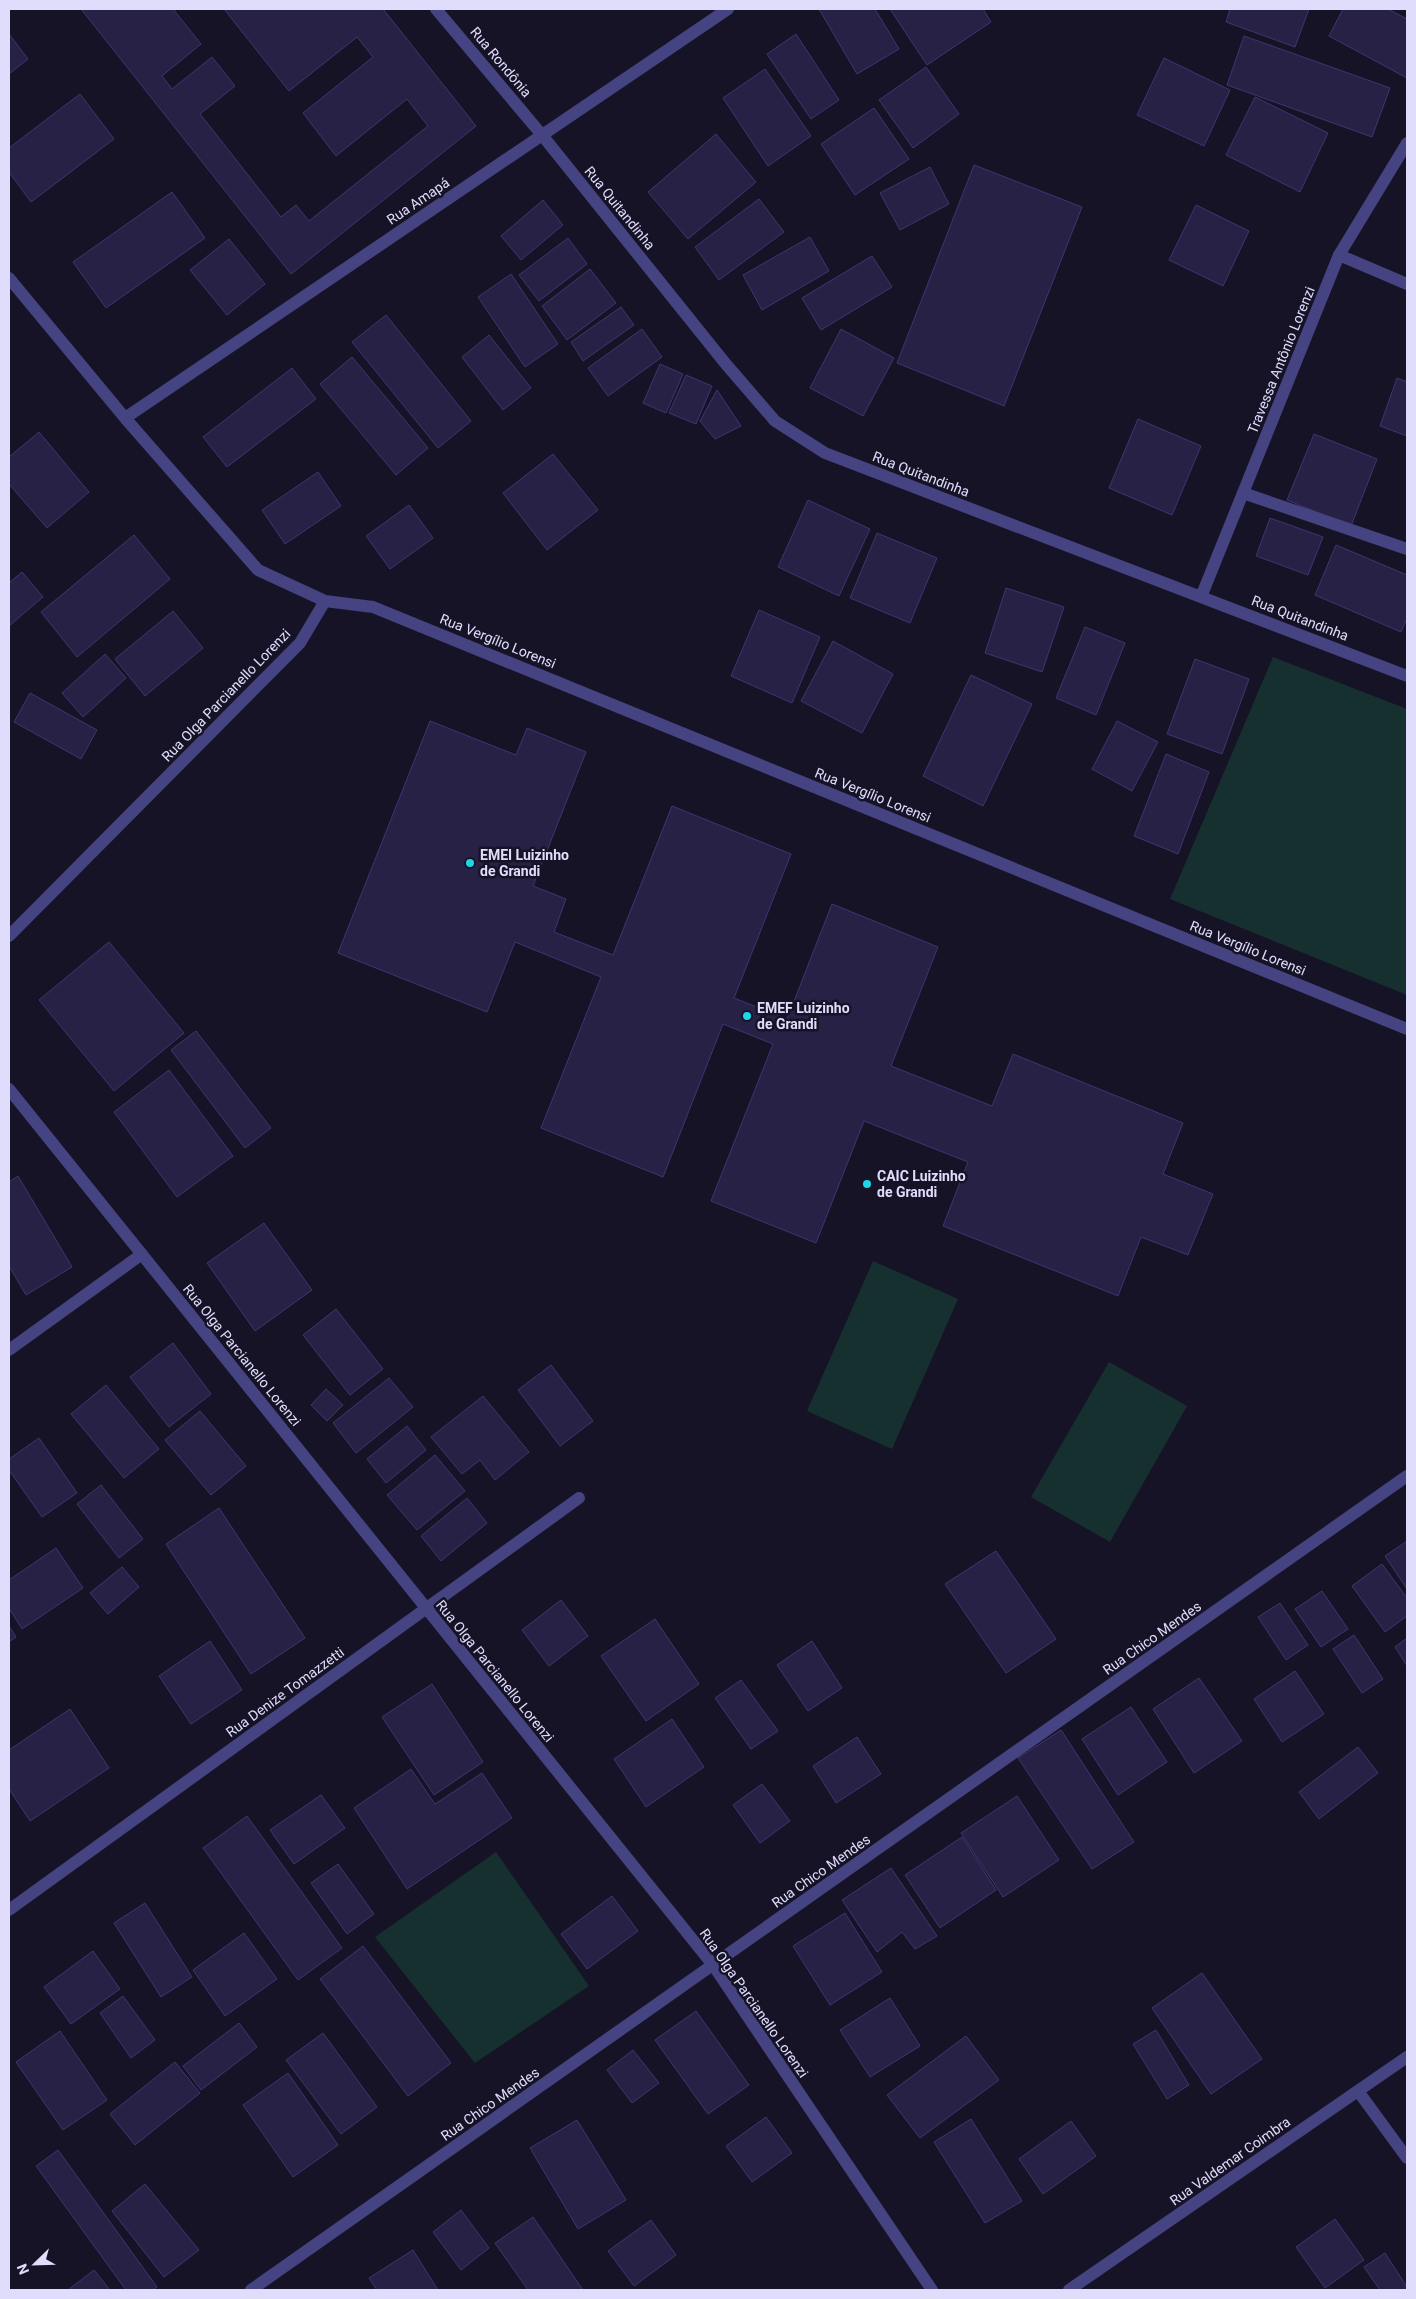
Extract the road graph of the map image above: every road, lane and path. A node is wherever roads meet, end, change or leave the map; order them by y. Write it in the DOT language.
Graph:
graph roads {
  1 [pos="436,9"];
  2 [pos="728,9"];
  3 [pos="542,135"];
  4 [pos="1407,143"];
  5 [pos="1340,255"];
  6 [pos="9,278"];
  7 [pos="1407,284"];
  8 [pos="14,293"];
  9 [pos="126,418"];
  10 [pos="1243,493"];
  11 [pos="1407,549"];
  12 [pos="1201,597"];
  13 [pos="325,601"];
  14 [pos="1407,676"];
  15 [pos="9,936"];
  16 [pos="1407,1029"];
  17 [pos="9,1090"];
  18 [pos="142,1254"];
  19 [pos="9,1350"];
  20 [pos="1407,1476"];
  21 [pos="579,1498"];
  22 [pos="426,1608"];
  23 [pos="9,1910"];
  24 [pos="713,1965"];
  25 [pos="1407,2057"];
  26 [pos="1358,2091"];
  27 [pos="1407,2158"];
  28 [pos="251,2290"];
  29 [pos="932,2290"];
  30 [pos="1069,2290"];
  1 -- 3 [label="street, Rua Rondônia"];
  2 -- 3 [label="street, Rua Amapá"];
  3 -- 9 [label="street, Rua Amapá"];
  3 -- 12 [label="street, Rua Quitandinha"];
  4 -- 5 [label="street, Travessa Antônio Lorenzi"];
  5 -- 7 [label="street"];
  5 -- 10 [label="street, Travessa Antônio Lorenzi"];
  6 -- 8 [label="street"];
  8 -- 9 [label="street"];
  9 -- 13 [label="street"];
  10 -- 11 [label="street"];
  10 -- 12 [label="street, Travessa Antônio Lorenzi"];
  12 -- 14 [label="street, Rua Quitandinha"];
  13 -- 15 [label="street, Rua Olga Parcianello Lorenzi"];
  13 -- 16 [label="street, Rua Vergílio Lorensi"];
  17 -- 18 [label="street, Rua Olga Parcianello Lorenzi"];
  18 -- 19 [label="street"];
  18 -- 22 [label="street, Rua Olga Parcianello Lorenzi"];
  20 -- 24 [label="street, Rua Chico Mendes"];
  21 -- 22 [label="street, Rua Denize Tomazzetti"];
  22 -- 23 [label="street, Rua Denize Tomazzetti"];
  22 -- 24 [label="street, Rua Olga Parcianello Lorenzi"];
  24 -- 28 [label="street, Rua Chico Mendes"];
  24 -- 29 [label="street, Rua Olga Parcianello Lorenzi"];
  25 -- 26 [label="street, Rua Valdemar Coimbra"];
  26 -- 27 [label="street"];
  26 -- 30 [label="street, Rua Valdemar Coimbra"];
}
